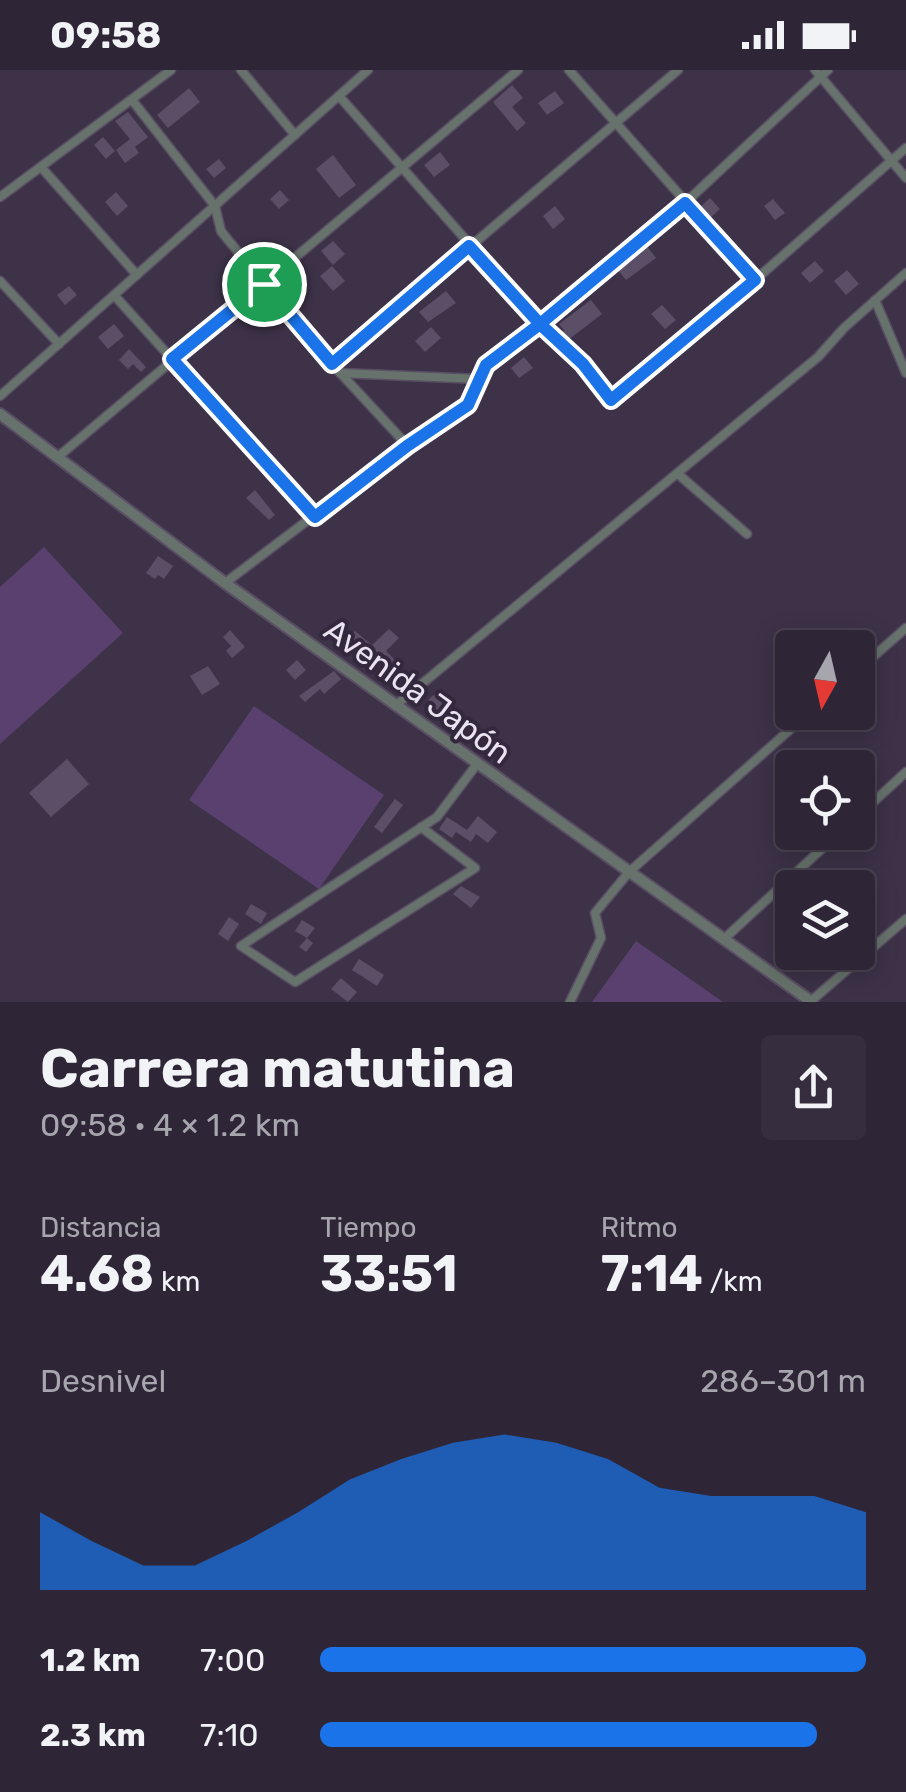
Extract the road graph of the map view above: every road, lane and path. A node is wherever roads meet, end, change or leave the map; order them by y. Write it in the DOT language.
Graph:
graph roads {
  1 [pos="170,70"];
  2 [pos="241,70"];
  3 [pos="368,70"];
  4 [pos="518,70"];
  5 [pos="569,70"];
  6 [pos="678,70"];
  7 [pos="821,72"];
  8 [pos="338,96"];
  9 [pos="132,100"];
  10 [pos="616,124"];
  11 [pos="296,135"];
  12 [pos="906,148"];
  13 [pos="892,161"];
  14 [pos="41,166"];
  15 [pos="402,168"];
  16 [pos="906,178"];
  17 [pos="0,197"];
  18 [pos="685,203"];
  19 [pos="215,206"];
  20 [pos="469,246"];
  21 [pos="906,274"];
  22 [pos="137,275"];
  23 [pos="755,280"];
  24 [pos="0,281"];
  25 [pos="264,284"];
  26 [pos="114,295"];
  27 [pos="875,300"];
  28 [pos="540,324"];
  29 [pos="59,344"];
  30 [pos="172,359"];
  31 [pos="332,364"];
  32 [pos="340,373"];
  33 [pos="906,373"];
  34 [pos="480,379"];
  35 [pos="0,396"];
  36 [pos="0,414"];
  37 [pos="407,446"];
  38 [pos="58,456"];
  39 [pos="678,474"];
  40 [pos="315,517"];
  41 [pos="747,534"];
  42 [pos="224,582"];
  43 [pos="906,628"];
  44 [pos="875,655"];
  45 [pos="395,706"];
  46 [pos="790,730"];
  47 [pos="477,764"];
  48 [pos="906,772"];
  49 [pos="875,800"];
  50 [pos="422,828"];
  51 [pos="820,850"];
  52 [pos="628,872"];
  53 [pos="906,919"];
  54 [pos="724,939"];
  55 [pos="570,1002"];
  56 [pos="812,1002"];
  1 -- 9 [label="street"];
  2 -- 11 [label="street"];
  3 -- 8 [label="street"];
  4 -- 15 [label="street"];
  5 -- 10 [label="street"];
  6 -- 10 [label="street"];
  7 -- 13 [label="street"];
  7 -- 18 [label="street"];
  8 -- 11 [label="street"];
  8 -- 15 [label="street"];
  9 -- 14 [label="street"];
  9 -- 19 [label="street"];
  10 -- 18 [label="street"];
  10 -- 20 [label="street"];
  11 -- 19 [label="street"];
  12 -- 13 [label="street"];
  13 -- 16 [label="street"];
  13 -- 23 [label="street"];
  14 -- 17 [label="street"];
  14 -- 22 [label="street"];
  15 -- 20 [label="street"];
  15 -- 25 [label="street"];
  18 -- 23 [label="street"];
  18 -- 28 [label="street"];
  19 -- 22 [label="street"];
  19 -- 25 [label="street"];
  20 -- 28 [label="street"];
  20 -- 31 [label="street"];
  21 -- 27 [label="street"];
  22 -- 26 [label="street"];
  23 -- 28 [label="street"];
  24 -- 29 [label="street"];
  25 -- 30 [label="street"];
  25 -- 31 [label="street"];
  26 -- 29 [label="street"];
  26 -- 30 [label="street"];
  27 -- 33 [label="street"];
  27 -- 39 [label="street"];
  28 -- 34 [label="street"];
  29 -- 35 [label="street"];
  30 -- 38 [label="street"];
  30 -- 40 [label="street"];
  31 -- 32 [label="street"];
  32 -- 34 [label="street"];
  32 -- 37 [label="street"];
  34 -- 37 [label="street"];
  36 -- 38 [label="street, Avenida Japón"];
  37 -- 40 [label="street"];
  38 -- 42 [label="street, Avenida Japón"];
  39 -- 41 [label="street"];
  39 -- 45 [label="street"];
  40 -- 42 [label="street"];
  42 -- 45 [label="street, Avenida Japón"];
  43 -- 44 [label="street"];
  45 -- 47 [label="street, Avenida Japón"];
  46 -- 52 [label="street"];
  47 -- 50 [label="street"];
  47 -- 52 [label="street, Avenida Japón"];
  48 -- 49 [label="street"];
  50 -- 50 [label="street"];
  51 -- 54 [label="street"];
  52 -- 54 [label="street, Avenida Japón"];
  52 -- 55 [label="street"];
  53 -- 56 [label="street"];
  54 -- 56 [label="street, Avenida Japón"];
}
